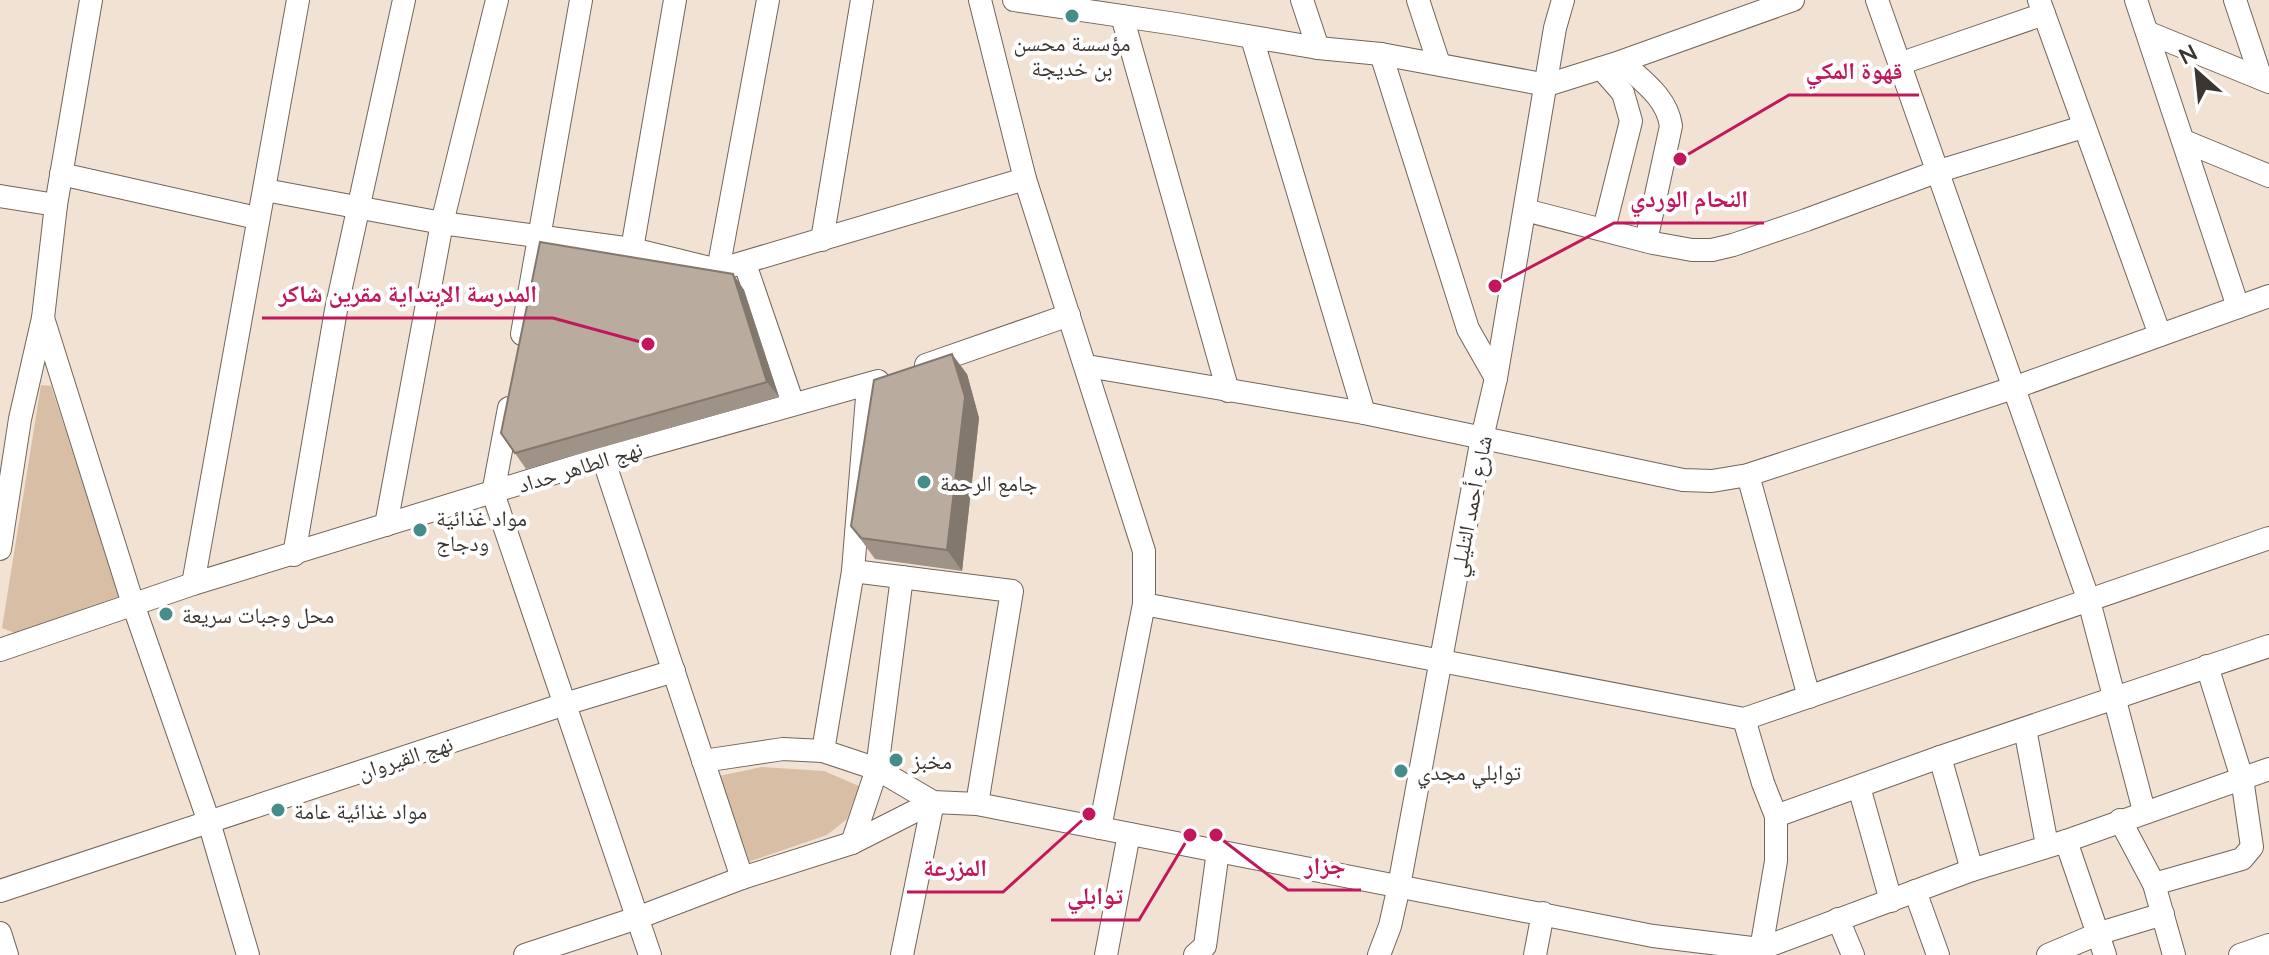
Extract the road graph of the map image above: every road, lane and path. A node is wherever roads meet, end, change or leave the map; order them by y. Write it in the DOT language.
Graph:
graph roads {
  1 [pos="91,0"];
  2 [pos="298,0"];
  3 [pos="404,0"];
  4 [pos="497,0"];
  5 [pos="581,0"];
  6 [pos="675,0"];
  7 [pos="768,0"];
  8 [pos="862,0"];
  9 [pos="980,0"];
  10 [pos="1014,0"];
  11 [pos="1168,0"];
  12 [pos="1302,0"];
  13 [pos="1418,0"];
  14 [pos="1548,0"];
  15 [pos="1563,0"];
  16 [pos="1793,0"];
  17 [pos="1877,0"];
  18 [pos="2136,0"];
  19 [pos="2235,0"];
  20 [pos="2042,7"];
  21 [pos="1122,16"];
  22 [pos="1176,24"];
  23 [pos="1555,28"];
  24 [pos="2149,33"];
  25 [pos="1252,38"];
  26 [pos="1318,48"];
  27 [pos="1381,54"];
  28 [pos="1439,64"];
  29 [pos="1899,64"];
  30 [pos="1612,65"];
  31 [pos="2265,80"];
  32 [pos="1547,85"];
  33 [pos="2083,127"];
  34 [pos="2184,141"];
  35 [pos="1936,172"];
  36 [pos="61,174"];
  37 [pos="2269,176"];
  38 [pos="1025,179"];
  39 [pos="265,190"];
  40 [pos="0,196"];
  41 [pos="56,205"];
  42 [pos="360,207"];
  43 [pos="1525,210"];
  44 [pos="257,218"];
  45 [pos="442,223"];
  46 [pos="1604,229"];
  47 [pos="540,234"];
  48 [pos="822,240"];
  49 [pos="1646,241"];
  50 [pos="632,249"];
  51 [pos="745,264"];
  52 [pos="718,270"];
  53 [pos="2269,296"];
  54 [pos="2238,307"];
  55 [pos="1069,315"];
  56 [pos="43,318"];
  57 [pos="2160,335"];
  58 [pos="518,356"];
  59 [pos="1087,366"];
  60 [pos="1496,378"];
  61 [pos="868,385"];
  62 [pos="513,386"];
  63 [pos="2013,388"];
  64 [pos="1228,391"];
  65 [pos="793,404"];
  66 [pos="1364,413"];
  67 [pos="10,418"];
  68 [pos="1482,438"];
  69 [pos="603,458"];
  70 [pos="1748,475"];
  71 [pos="493,493"];
  72 [pos="386,525"];
  73 [pos="2269,538"];
  74 [pos="0,549"];
  75 [pos="294,555"];
  76 [pos="853,571"];
  77 [pos="902,577"];
  78 [pos="193,584"];
  79 [pos="2089,601"];
  80 [pos="133,604"];
  81 [pos="1144,604"];
  82 [pos="2269,646"];
  83 [pos="0,650"];
  84 [pos="1441,661"];
  85 [pos="2207,666"];
  86 [pos="674,671"];
  87 [pos="1809,697"];
  88 [pos="2114,699"];
  89 [pos="565,704"];
  90 [pos="1744,719"];
  91 [pos="2025,729"];
  92 [pos="823,751"];
  93 [pos="1940,757"];
  94 [pos="703,761"];
  95 [pos="877,769"];
  96 [pos="2269,769"];
  97 [pos="2242,778"];
  98 [pos="1859,787"];
  99 [pos="933,802"];
  100 [pos="977,804"];
  101 [pos="2144,811"];
  102 [pos="1776,816"];
  103 [pos="2120,820"];
  104 [pos="209,822"];
  105 [pos="1100,828"];
  106 [pos="1129,834"];
  107 [pos="852,843"];
  108 [pos="2056,843"];
  109 [pos="1218,851"];
  110 [pos="1972,870"];
  111 [pos="742,878"];
  112 [pos="2154,884"];
  113 [pos="1399,886"];
  114 [pos="0,891"];
  115 [pos="1915,891"];
  116 [pos="1891,901"];
  117 [pos="1543,913"];
  118 [pos="2163,914"];
  119 [pos="637,918"];
  120 [pos="1838,919"];
  121 [pos="1390,926"];
  122 [pos="0,933"];
  123 [pos="2102,944"];
  124 [pos="1652,945"];
  125 [pos="2269,945"];
  126 [pos="1760,952"];
  127 [pos="7,955"];
  128 [pos="248,955"];
  129 [pos="525,955"];
  130 [pos="650,955"];
  131 [pos="902,955"];
  132 [pos="1106,955"];
  133 [pos="1195,955"];
  134 [pos="1379,955"];
  135 [pos="1396,955"];
  136 [pos="1535,955"];
  137 [pos="1853,955"];
  138 [pos="1938,955"];
  139 [pos="2048,955"];
  140 [pos="2174,955"];
  141 [pos="2240,955"];
  1 -- 36 [label="street"];
  2 -- 39 [label="street"];
  3 -- 42 [label="street"];
  4 -- 45 [label="street"];
  5 -- 47 [label="street"];
  6 -- 50 [label="street"];
  7 -- 52 [label="street"];
  8 -- 48 [label="street"];
  9 -- 38 [label="street"];
  10 -- 21 [label="street"];
  11 -- 22 [label="street"];
  12 -- 26 [label="street"];
  13 -- 28 [label="street"];
  14 -- 23 [label="street"];
  15 -- 23 [label="street"];
  16 -- 30 [label="street"];
  17 -- 29 [label="street"];
  18 -- 24 [label="street"];
  19 -- 31 [label="street"];
  20 -- 29 [label="street"];
  20 -- 33 [label="street"];
  21 -- 22 [label="street"];
  21 -- 64 [label="street"];
  22 -- 25 [label="street"];
  23 -- 32 [label="street, شارع أحمد التليلي"];
  24 -- 31 [label="street"];
  24 -- 34 [label="street"];
  25 -- 26 [label="street"];
  25 -- 66 [label="street"];
  26 -- 27 [label="street"];
  27 -- 28 [label="street"];
  27 -- 60 [label="street"];
  28 -- 32 [label="street"];
  29 -- 35 [label="street"];
  30 -- 32 [label="street"];
  30 -- 46 [label="street"];
  30 -- 49 [label="street"];
  32 -- 43 [label="street, شارع أحمد التليلي"];
  33 -- 35 [label="street"];
  33 -- 57 [label="street"];
  34 -- 37 [label="street"];
  34 -- 54 [label="street"];
  35 -- 49 [label="street"];
  35 -- 63 [label="street"];
  36 -- 41 [label="street"];
  36 -- 44 [label="street"];
  38 -- 48 [label="street"];
  38 -- 55 [label="street"];
  39 -- 42 [label="street"];
  39 -- 44 [label="street"];
  40 -- 41 [label="street"];
  41 -- 56 [label="street"];
  42 -- 45 [label="street"];
  42 -- 75 [label="street"];
  43 -- 46 [label="street"];
  43 -- 60 [label="street, شارع أحمد التليلي"];
  44 -- 78 [label="street"];
  45 -- 47 [label="street"];
  45 -- 72 [label="street"];
  46 -- 49 [label="street"];
  47 -- 50 [label="street"];
  47 -- 58 [label="street"];
  48 -- 51 [label="street"];
  50 -- 52 [label="street"];
  51 -- 52 [label="street"];
  51 -- 65 [label="street"];
  53 -- 54 [label="street"];
  54 -- 57 [label="street"];
  55 -- 59 [label="street"];
  55 -- 61 [label="street, نهج الطاهر حداد"];
  56 -- 67 [label="street"];
  56 -- 80 [label="street"];
  57 -- 63 [label="street"];
  59 -- 64 [label="street"];
  59 -- 81 [label="street"];
  60 -- 68 [label="street, شارع أحمد التليلي"];
  61 -- 65 [label="street, نهج الطاهر حداد"];
  61 -- 76 [label="street"];
  62 -- 71 [label="street"];
  63 -- 70 [label="street"];
  63 -- 79 [label="street"];
  64 -- 66 [label="street"];
  65 -- 69 [label="street, نهج الطاهر حداد"];
  66 -- 68 [label="street"];
  67 -- 74 [label="street"];
  68 -- 70 [label="street"];
  68 -- 84 [label="street, شارع أحمد التليلي"];
  69 -- 71 [label="street, نهج الطاهر حداد"];
  69 -- 86 [label="street"];
  70 -- 87 [label="street"];
  71 -- 72 [label="street, نهج الطاهر حداد"];
  71 -- 89 [label="street"];
  72 -- 75 [label="street, نهج الطاهر حداد"];
  73 -- 79 [label="street"];
  75 -- 78 [label="street, نهج الطاهر حداد"];
  76 -- 77 [label="street"];
  76 -- 92 [label="street"];
  77 -- 95 [label="street"];
  77 -- 100 [label="street"];
  78 -- 80 [label="street, نهج الطاهر حداد"];
  79 -- 87 [label="street"];
  79 -- 88 [label="street"];
  80 -- 83 [label="street, نهج الطاهر حداد"];
  80 -- 104 [label="street"];
  81 -- 84 [label="street"];
  81 -- 105 [label="street"];
  82 -- 85 [label="street"];
  84 -- 90 [label="street"];
  84 -- 113 [label="street, شارع أحمد التليلي"];
  85 -- 88 [label="street"];
  85 -- 97 [label="street"];
  86 -- 89 [label="street, نهج القيروان"];
  86 -- 94 [label="street"];
  87 -- 90 [label="street"];
  88 -- 91 [label="street"];
  88 -- 101 [label="street"];
  89 -- 104 [label="street, نهج القيروان"];
  89 -- 119 [label="street"];
  90 -- 102 [label="street"];
  91 -- 93 [label="street"];
  91 -- 108 [label="street"];
  92 -- 94 [label="street"];
  92 -- 95 [label="street"];
  93 -- 98 [label="street"];
  93 -- 110 [label="street"];
  94 -- 111 [label="street"];
  95 -- 99 [label="street"];
  95 -- 107 [label="street"];
  96 -- 97 [label="street"];
  97 -- 101 [label="street"];
  97 -- 112 [label="street"];
  98 -- 102 [label="street"];
  98 -- 116 [label="street"];
  99 -- 100 [label="street"];
  99 -- 107 [label="street"];
  99 -- 131 [label="street"];
  100 -- 105 [label="street"];
  101 -- 103 [label="street"];
  102 -- 126 [label="street"];
  103 -- 108 [label="street"];
  103 -- 112 [label="street"];
  104 -- 114 [label="street, نهج القيروان"];
  104 -- 128 [label="street"];
  105 -- 106 [label="street"];
  106 -- 109 [label="street"];
  106 -- 132 [label="street"];
  107 -- 111 [label="street"];
  108 -- 110 [label="street"];
  108 -- 123 [label="street"];
  109 -- 113 [label="street"];
  109 -- 133 [label="street"];
  110 -- 115 [label="street"];
  111 -- 119 [label="street"];
  112 -- 118 [label="street"];
  113 -- 117 [label="street"];
  113 -- 121 [label="street, شارع أحمد التليلي"];
  115 -- 116 [label="street"];
  115 -- 138 [label="street"];
  116 -- 120 [label="street"];
  117 -- 124 [label="street"];
  117 -- 136 [label="street"];
  118 -- 123 [label="street"];
  118 -- 140 [label="street"];
  119 -- 129 [label="street"];
  119 -- 130 [label="street"];
  120 -- 126 [label="street"];
  120 -- 137 [label="street"];
  121 -- 134 [label="street, شارع أحمد التليلي"];
  121 -- 135 [label="street"];
  122 -- 127 [label="street"];
  123 -- 139 [label="street"];
  124 -- 126 [label="street"];
  125 -- 141 [label="street"];
}
